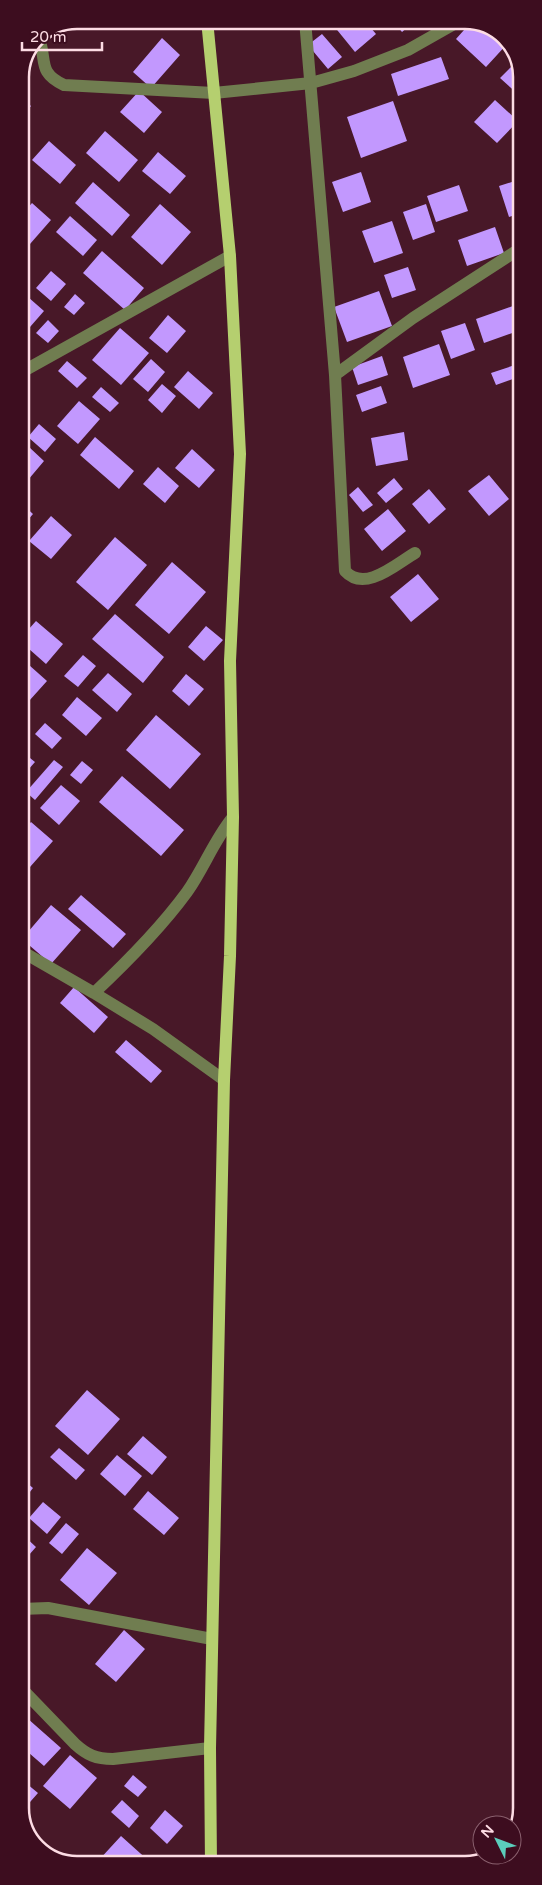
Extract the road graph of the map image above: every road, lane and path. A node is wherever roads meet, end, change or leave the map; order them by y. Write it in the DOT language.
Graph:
graph roads {
  1 [pos="208,29"];
  2 [pos="306,29"];
  3 [pos="446,29"];
  4 [pos="40,47"];
  5 [pos="309,84"];
  6 [pos="219,93"];
  7 [pos="513,253"];
  8 [pos="230,256"];
  9 [pos="29,368"];
  10 [pos="335,375"];
  11 [pos="415,553"];
  12 [pos="233,818"];
  13 [pos="29,956"];
  14 [pos="94,993"];
  15 [pos="224,1080"];
  16 [pos="29,1609"];
  17 [pos="212,1639"];
  18 [pos="29,1696"];
  19 [pos="210,1748"];
  20 [pos="211,1856"];
  1 -- 6 [label="main road"];
  2 -- 5 [label="street"];
  3 -- 5 [label="street"];
  4 -- 6 [label="street"];
  5 -- 6 [label="street"];
  5 -- 10 [label="street"];
  6 -- 8 [label="main road"];
  7 -- 10 [label="street"];
  8 -- 9 [label="street"];
  8 -- 12 [label="main road"];
  10 -- 11 [label="street"];
  12 -- 14 [label="street"];
  12 -- 15 [label="main road"];
  13 -- 14 [label="street"];
  14 -- 15 [label="street"];
  15 -- 17 [label="main road"];
  16 -- 17 [label="street"];
  17 -- 19 [label="main road"];
  18 -- 19 [label="street"];
  19 -- 20 [label="main road"];
}
